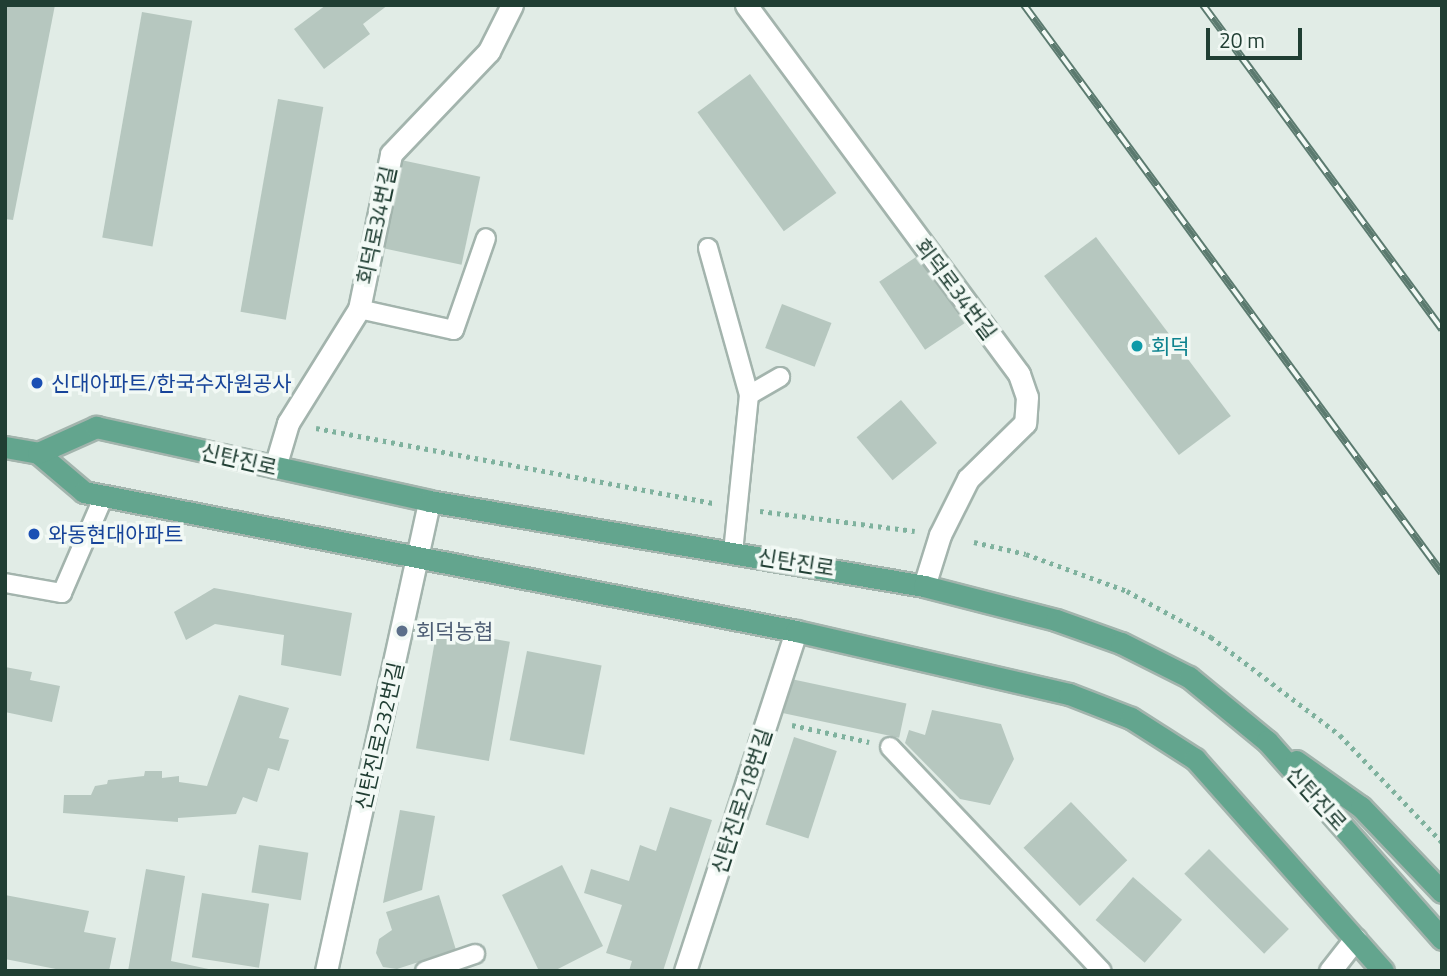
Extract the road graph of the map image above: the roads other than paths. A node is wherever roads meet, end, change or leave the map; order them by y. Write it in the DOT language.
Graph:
graph roads {
  1 [pos="512,5"];
  2 [pos="746,5"];
  3 [pos="486,238"];
  4 [pos="708,248"];
  5 [pos="359,309"];
  6 [pos="780,377"];
  7 [pos="749,395"];
  8 [pos="5,447"];
  9 [pos="38,453"];
  10 [pos="275,467"];
  11 [pos="104,496"];
  12 [pos="429,501"];
  13 [pos="733,552"];
  14 [pos="419,559"];
  15 [pos="5,583"];
  16 [pos="924,586"];
  17 [pos="796,631"];
  18 [pos="1267,741"];
  19 [pos="890,747"];
  20 [pos="1442,892"];
  21 [pos="1355,939"];
  22 [pos="1442,939"];
  23 [pos="475,954"];
  24 [pos="326,971"];
  25 [pos="425,971"];
  26 [pos="684,971"];
  27 [pos="1102,971"];
  28 [pos="1330,971"];
  29 [pos="1383,971"];
  1 -- 5 [label="street, 회덕로34번길"];
  2 -- 16 [label="street, 회덕로34번길"];
  3 -- 5 [label="lane"];
  4 -- 7 [label="lane"];
  5 -- 10 [label="street, 회덕로34번길"];
  6 -- 7 [label="lane"];
  7 -- 13 [label="lane"];
  8 -- 9 [label="main road"];
  9 -- 10 [label="main road, 신탄진로"];
  9 -- 11 [label="main road"];
  10 -- 12 [label="main road, 신탄진로"];
  11 -- 14 [label="main road"];
  11 -- 15 [label="lane"];
  12 -- 13 [label="main road, 신탄진로"];
  12 -- 14 [label="street, 신탄진로232번길"];
  13 -- 16 [label="main road, 신탄진로"];
  14 -- 17 [label="main road"];
  14 -- 24 [label="street, 신탄진로232번길"];
  16 -- 18 [label="main road, 신탄진로"];
  17 -- 21 [label="main road"];
  17 -- 26 [label="street, 신탄진로218번길"];
  18 -- 20 [label="main road"];
  18 -- 22 [label="main road, 신탄진로"];
  19 -- 27 [label="lane"];
  21 -- 28 [label="street"];
  21 -- 29 [label="main road"];
  23 -- 25 [label="lane"];
}
